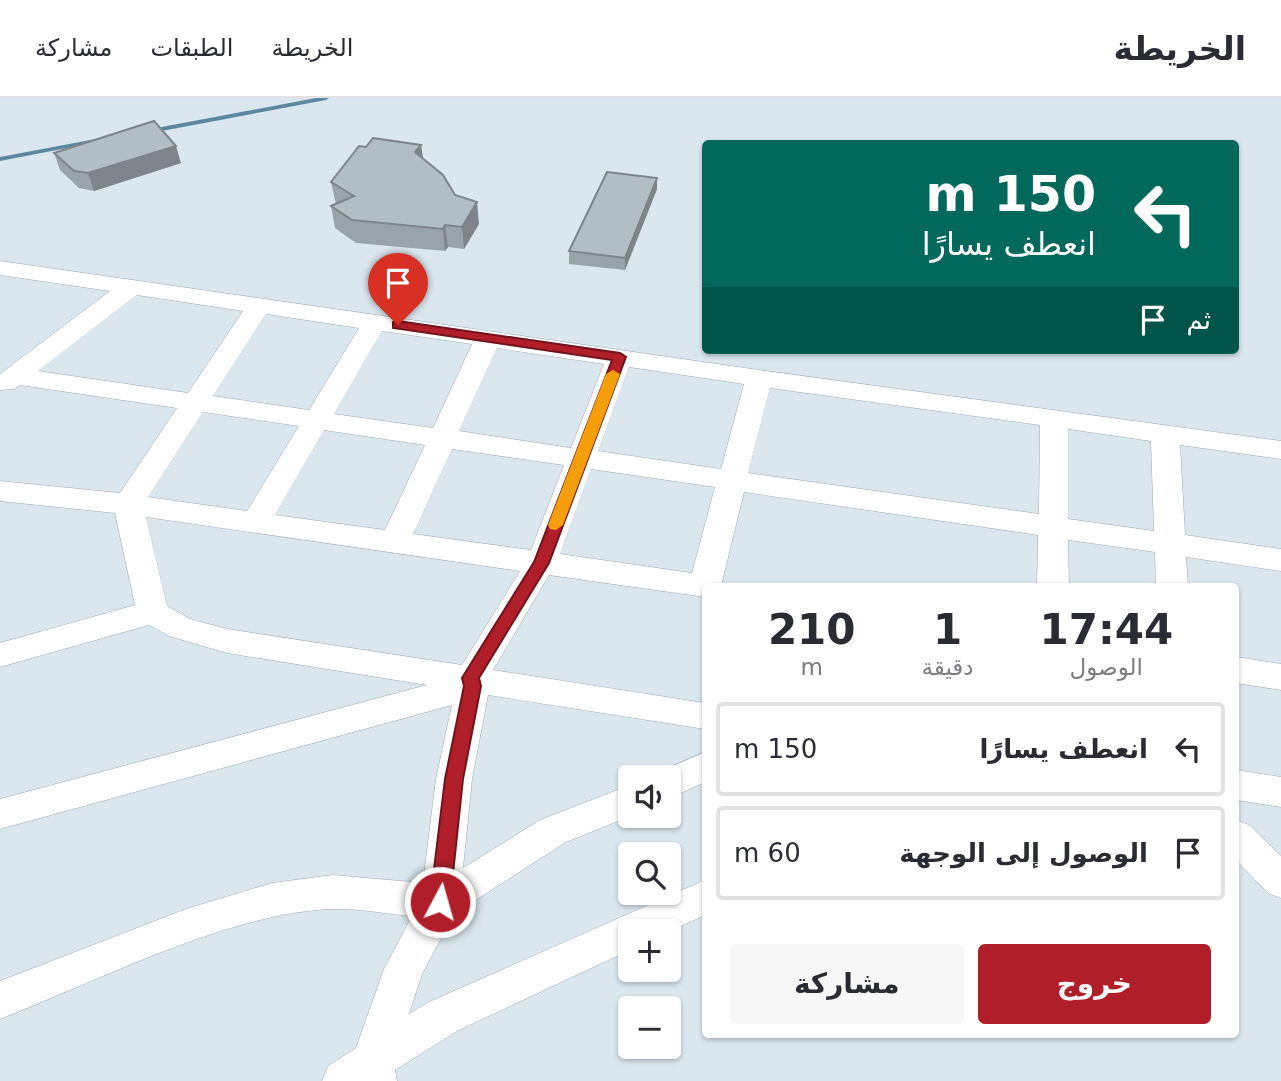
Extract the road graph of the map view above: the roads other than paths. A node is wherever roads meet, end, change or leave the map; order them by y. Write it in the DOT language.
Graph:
graph roads {
  1 [pos="0,268"];
  2 [pos="132,287"];
  3 [pos="259,305"];
  4 [pos="375,322"];
  5 [pos="488,338"];
  6 [pos="620,357"];
  7 [pos="759,378"];
  8 [pos="8,381"];
  9 [pos="195,402"];
  10 [pos="317,419"];
  11 [pos="1054,419"];
  12 [pos="1165,432"];
  13 [pos="444,437"];
  14 [pos="1281,450"];
  15 [pos="582,456"];
  16 [pos="731,478"];
  17 [pos="0,491"];
  18 [pos="128,504"];
  19 [pos="256,521"];
  20 [pos="1053,526"];
  21 [pos="395,541"];
  22 [pos="1172,543"];
  23 [pos="1281,560"];
  24 [pos="541,563"];
  25 [pos="706,583"];
  26 [pos="1053,583"];
  27 [pos="1172,583"];
  28 [pos="702,586"];
  29 [pos="153,612"];
  30 [pos="0,655"];
  31 [pos="1239,670"];
  32 [pos="1281,677"];
  33 [pos="472,682"];
  34 [pos="702,716"];
  35 [pos="702,767"];
  36 [pos="681,778"];
  37 [pos="1239,786"];
  38 [pos="1281,792"];
  39 [pos="618,805"];
  40 [pos="0,814"];
  41 [pos="1239,839"];
  42 [pos="1281,881"];
  43 [pos="702,898"];
  44 [pos="440,902"];
  45 [pos="656,919"];
  46 [pos="618,936"];
  47 [pos="0,1000"];
  48 [pos="364,1075"];
  1 -- 2 [label="street"];
  2 -- 3 [label="street"];
  2 -- 8 [label="street"];
  3 -- 4 [label="street"];
  3 -- 9 [label="street"];
  4 -- 5 [label="street"];
  4 -- 10 [label="street"];
  5 -- 6 [label="street"];
  5 -- 13 [label="street"];
  6 -- 7 [label="street"];
  6 -- 15 [label="street"];
  7 -- 11 [label="street"];
  7 -- 16 [label="street"];
  8 -- 9 [label="street"];
  9 -- 10 [label="street"];
  9 -- 18 [label="street"];
  10 -- 13 [label="street"];
  10 -- 19 [label="street"];
  11 -- 12 [label="street"];
  11 -- 20 [label="street"];
  12 -- 14 [label="street"];
  12 -- 22 [label="street"];
  13 -- 15 [label="street"];
  13 -- 21 [label="street"];
  15 -- 16 [label="street"];
  15 -- 24 [label="street"];
  16 -- 20 [label="street"];
  16 -- 25 [label="street"];
  17 -- 18 [label="street"];
  18 -- 19 [label="street"];
  18 -- 29 [label="street"];
  19 -- 21 [label="street"];
  20 -- 22 [label="street"];
  20 -- 26 [label="street"];
  21 -- 24 [label="street"];
  22 -- 23 [label="street"];
  22 -- 27 [label="street"];
  24 -- 28 [label="street"];
  24 -- 33 [label="street"];
  29 -- 30 [label="street"];
  29 -- 33 [label="street"];
  31 -- 32 [label="street"];
  33 -- 34 [label="street"];
  33 -- 40 [label="street"];
  33 -- 44 [label="street"];
  35 -- 36 [label="street"];
  37 -- 38 [label="street"];
  39 -- 44 [label="street"];
  41 -- 42 [label="street"];
  43 -- 45 [label="street"];
  44 -- 47 [label="street"];
  44 -- 48 [label="street"];
  46 -- 48 [label="street"];
}
